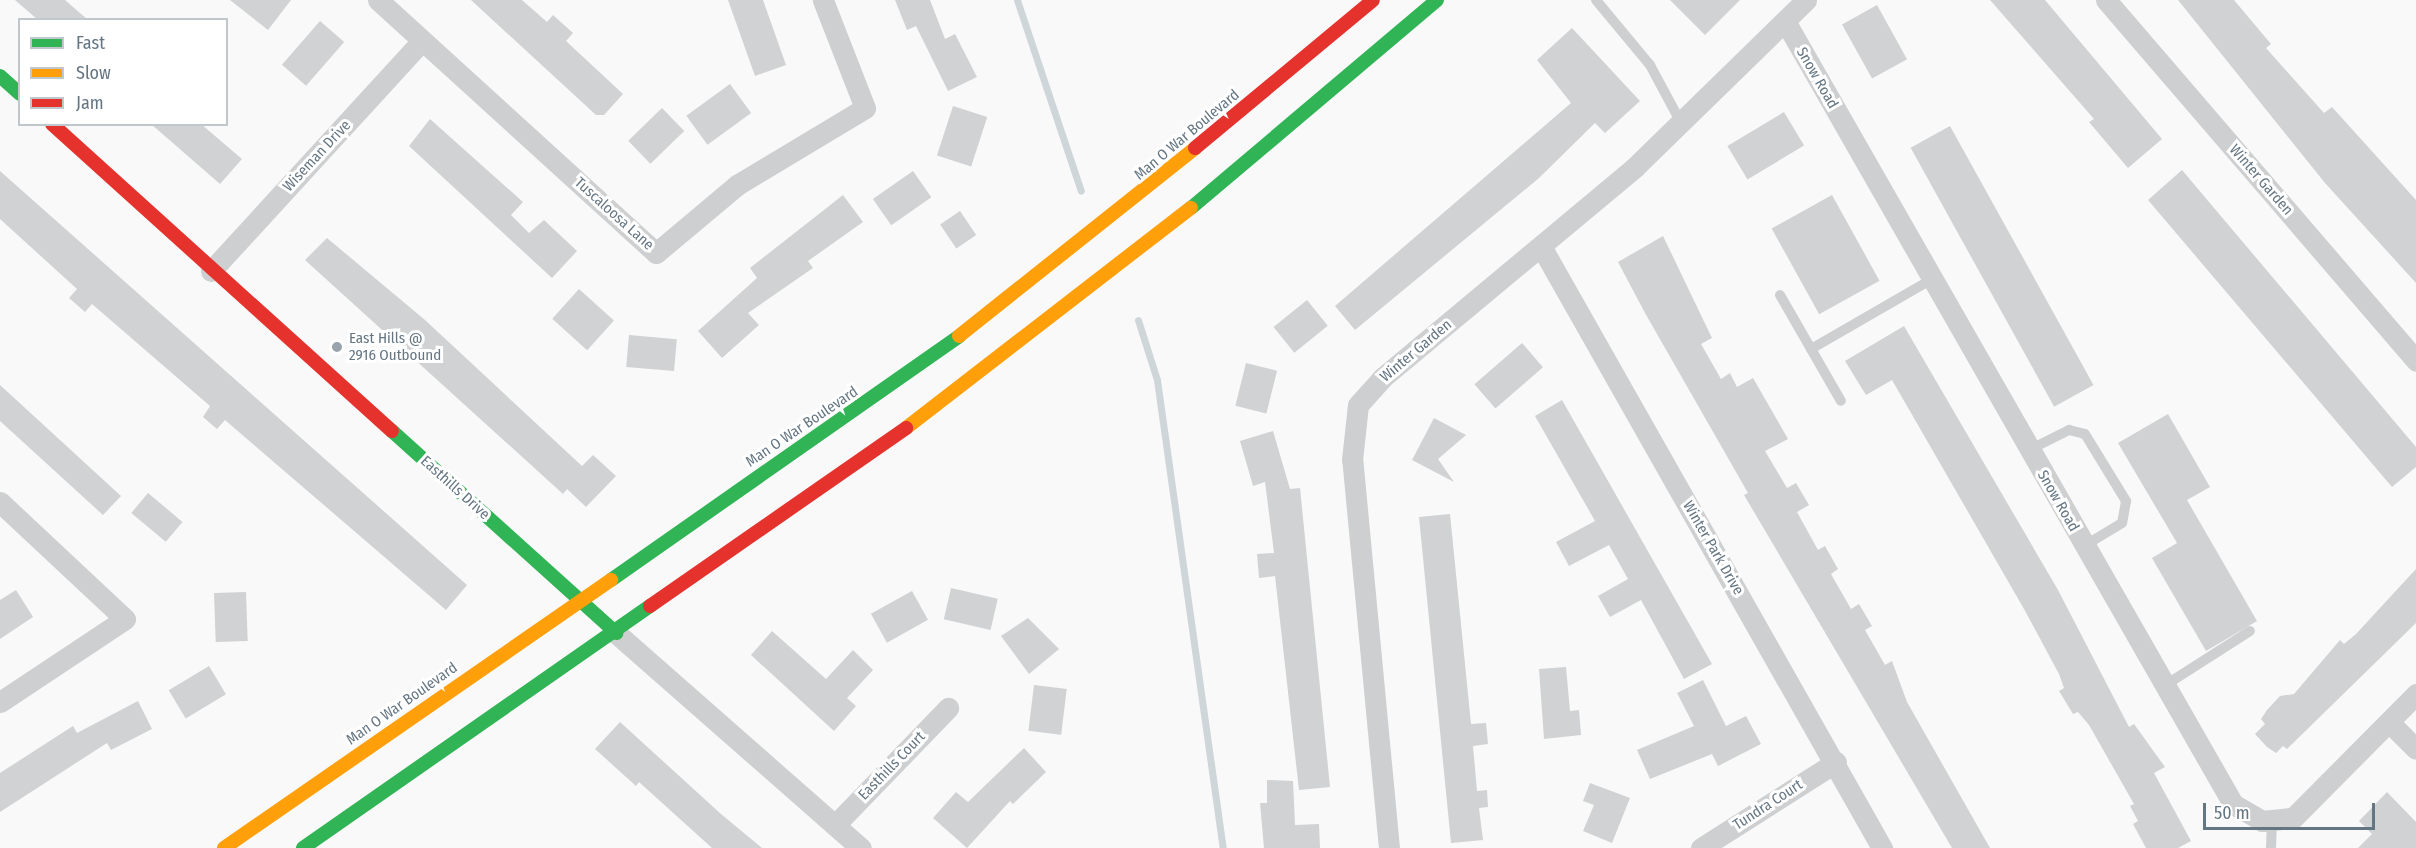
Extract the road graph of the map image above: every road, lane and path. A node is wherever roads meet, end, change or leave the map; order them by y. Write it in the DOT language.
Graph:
graph roads {
  1 [pos="378,0"];
  2 [pos="824,0"];
  3 [pos="1373,0"];
  4 [pos="1437,0"];
  5 [pos="1596,0"];
  6 [pos="1806,0"];
  7 [pos="2106,0"];
  8 [pos="1785,21"];
  9 [pos="422,41"];
  10 [pos="0,76"];
  11 [pos="18,92"];
  12 [pos="1680,121"];
  13 [pos="54,126"];
  14 [pos="1542,248"];
  15 [pos="212,271"];
  16 [pos="1932,279"];
  17 [pos="1780,295"];
  18 [pos="1811,349"];
  19 [pos="2416,361"];
  20 [pos="1840,401"];
  21 [pos="2029,450"];
  22 [pos="0,502"];
  23 [pos="2084,546"];
  24 [pos="578,598"];
  25 [pos="2250,631"];
  26 [pos="616,633"];
  27 [pos="2164,686"];
  28 [pos="2416,694"];
  29 [pos="0,702"];
  30 [pos="948,708"];
  31 [pos="2389,722"];
  32 [pos="2416,749"];
  33 [pos="1836,762"];
  34 [pos="2272,823"];
  35 [pos="835,825"];
  36 [pos="224,848"];
  37 [pos="303,848"];
  38 [pos="861,848"];
  39 [pos="1389,848"];
  40 [pos="1701,848"];
  41 [pos="1882,848"];
  42 [pos="2271,848"];
  1 -- 9 [label="street, Tuscaloosa Lane"];
  2 -- 9 [label="street, Tuscaloosa Lane"];
  3 -- 24 [label="main road, Man O War Boulevard"];
  4 -- 26 [label="main road"];
  5 -- 12 [label="lane"];
  6 -- 8 [label="street, Winter Garden"];
  7 -- 19 [label="street, Winter Garden"];
  8 -- 12 [label="street, Winter Garden"];
  8 -- 16 [label="street, Snow Road"];
  9 -- 15 [label="street, Wiseman Drive"];
  10 -- 11 [label="main road"];
  12 -- 14 [label="street, Winter Garden"];
  13 -- 15 [label="main road, Easthills Drive"];
  14 -- 33 [label="street, Winter Park Drive"];
  14 -- 39 [label="street, Winter Garden"];
  15 -- 24 [label="main road, Easthills Drive"];
  16 -- 18 [label="lane"];
  16 -- 21 [label="street, Snow Road"];
  17 -- 18 [label="lane"];
  18 -- 20 [label="lane"];
  21 -- 23 [label="street, Snow Road"];
  21 -- 23 [label="lane"];
  22 -- 29 [label="street"];
  23 -- 27 [label="street, Snow Road"];
  24 -- 26 [label="main road, Easthills Drive"];
  24 -- 36 [label="main road, Man O War Boulevard"];
  25 -- 27 [label="lane"];
  26 -- 35 [label="street, Easthills Drive"];
  26 -- 37 [label="main road"];
  27 -- 34 [label="street, Snow Road"];
  28 -- 31 [label="street"];
  30 -- 35 [label="street, Easthills Court"];
  31 -- 32 [label="street"];
  31 -- 34 [label="street"];
  33 -- 40 [label="street, Tundra Court"];
  33 -- 41 [label="street, Winter Park Drive"];
  34 -- 42 [label="lane"];
  35 -- 38 [label="street, Easthills Drive"];
}
